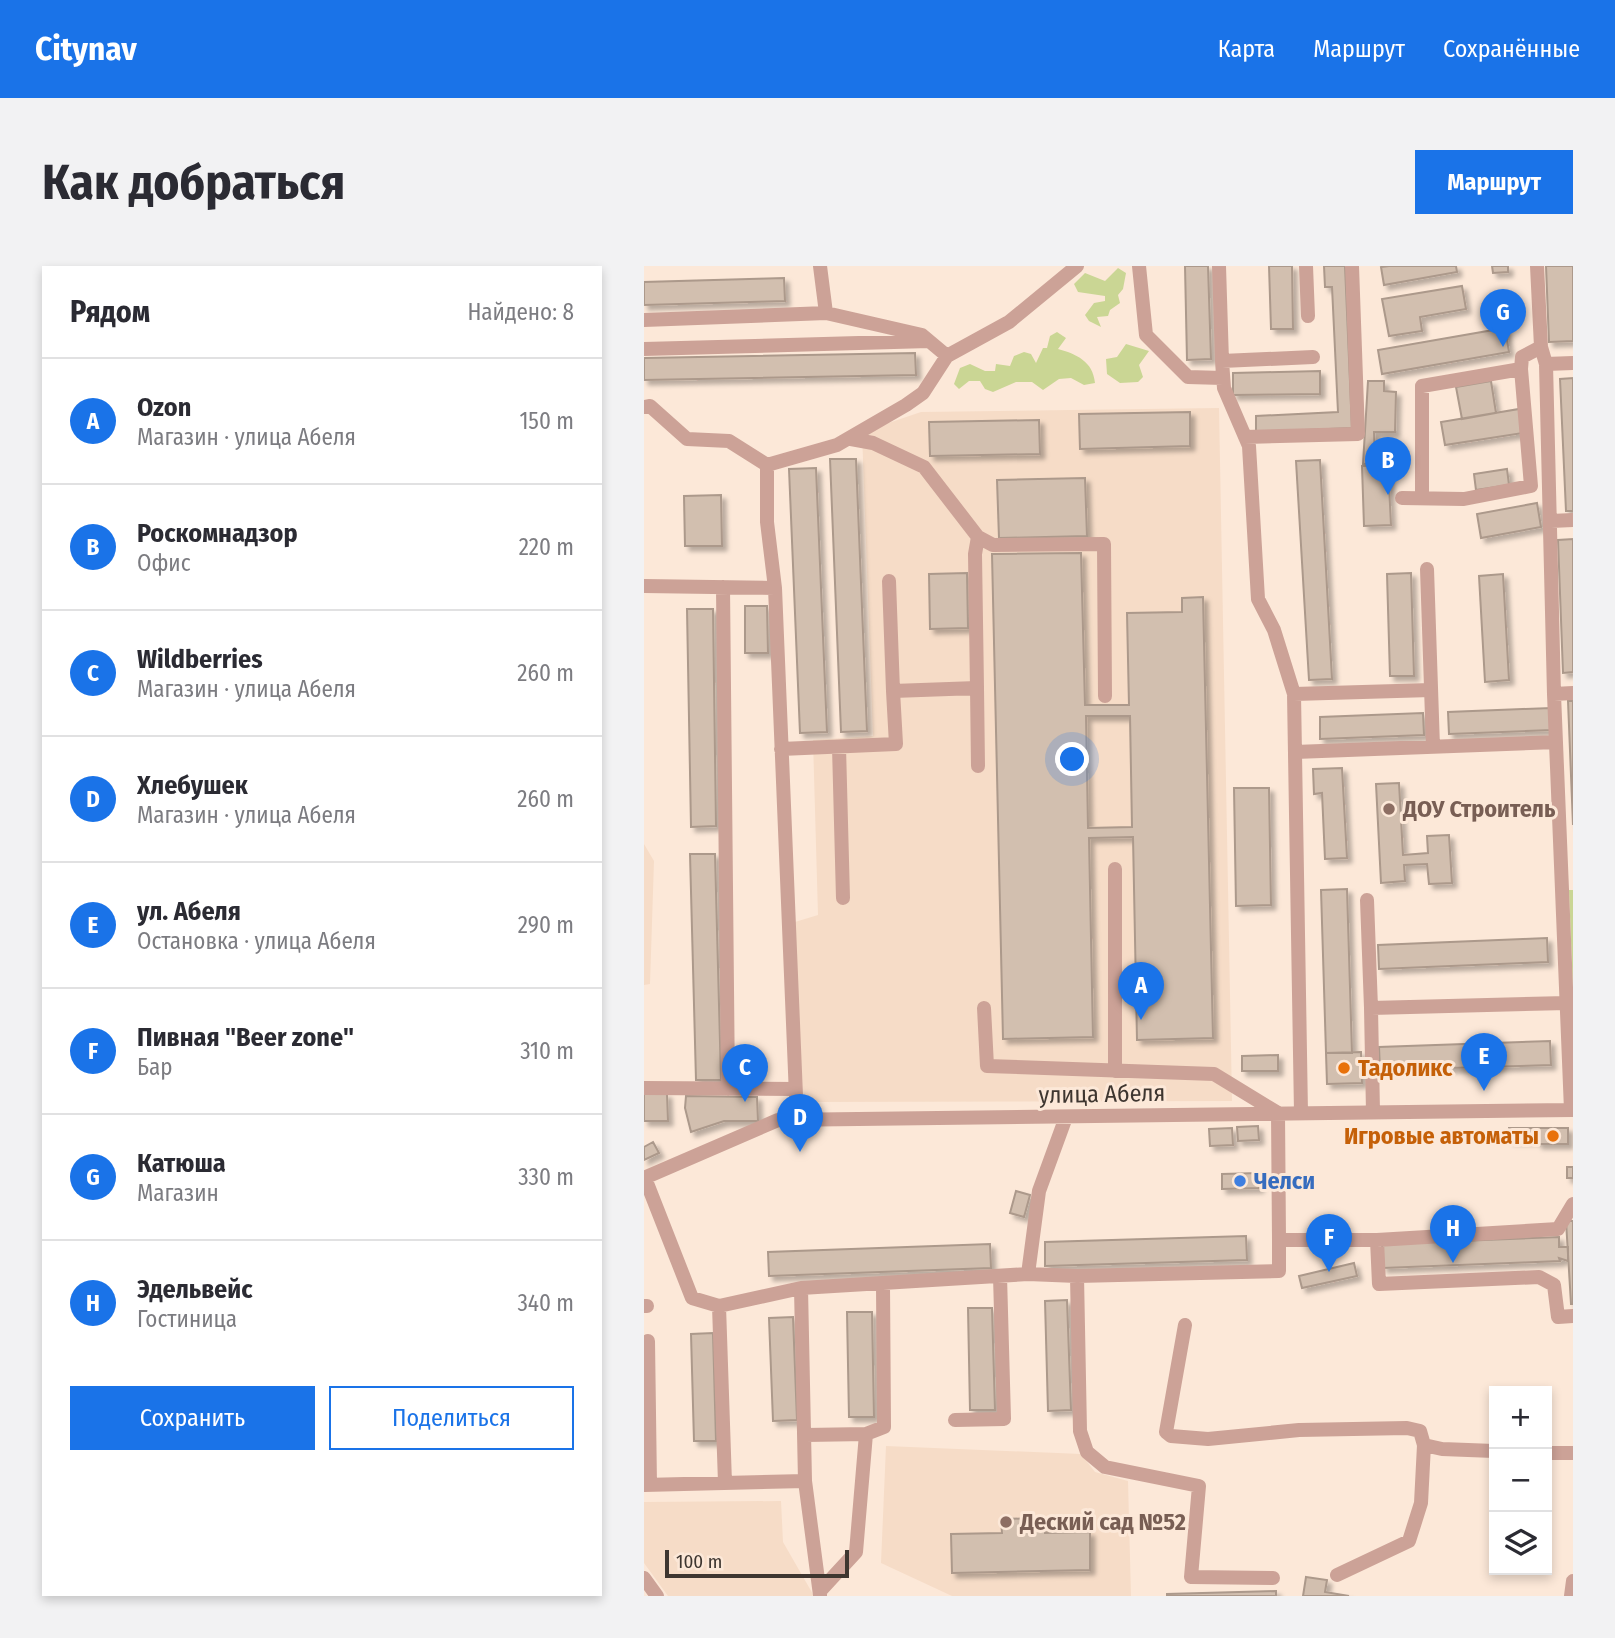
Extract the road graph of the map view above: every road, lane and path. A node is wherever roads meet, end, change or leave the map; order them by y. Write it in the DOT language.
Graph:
graph roads {
  1 [pos="820,266"];
  2 [pos="1077,266"];
  3 [pos="1139,266"];
  4 [pos="1219,266"];
  5 [pos="1306,266"];
  6 [pos="1352,266"];
  7 [pos="1538,266"];
  8 [pos="826,313"];
  9 [pos="1308,316"];
  10 [pos="644,320"];
  11 [pos="929,341"];
  12 [pos="1541,347"];
  13 [pos="644,349"];
  14 [pos="947,356"];
  15 [pos="1312,357"];
  16 [pos="1222,360"];
  17 [pos="1573,363"];
  18 [pos="1546,364"];
  19 [pos="1521,369"];
  20 [pos="1223,378"];
  21 [pos="644,407"];
  22 [pos="1245,437"];
  23 [pos="851,439"];
  24 [pos="767,465"];
  25 [pos="1402,498"];
  26 [pos="1422,498"];
  27 [pos="1573,520"];
  28 [pos="1552,522"];
  29 [pos="978,537"];
  30 [pos="1427,569"];
  31 [pos="889,580"];
  32 [pos="644,586"];
  33 [pos="723,587"];
  34 [pos="775,588"];
  35 [pos="977,688"];
  36 [pos="1431,690"];
  37 [pos="893,691"];
  38 [pos="1573,693"];
  39 [pos="1294,694"];
  40 [pos="1554,694"];
  41 [pos="1105,696"];
  42 [pos="1556,742"];
  43 [pos="839,747"];
  44 [pos="1433,747"];
  45 [pos="782,749"];
  46 [pos="1295,752"];
  47 [pos="978,766"];
  48 [pos="1115,869"];
  49 [pos="1568,885"];
  50 [pos="843,898"];
  51 [pos="1367,900"];
  52 [pos="1567,1003"];
  53 [pos="984,1008"];
  54 [pos="1371,1008"];
  55 [pos="1115,1071"];
  56 [pos="644,1088"];
  57 [pos="728,1088"];
  58 [pos="795,1089"];
  59 [pos="1572,1110"];
  60 [pos="1373,1112"];
  61 [pos="1278,1113"];
  62 [pos="1301,1113"];
  63 [pos="1066,1117"];
  64 [pos="797,1120"];
  65 [pos="644,1178"];
  66 [pos="1573,1204"];
  67 [pos="1279,1240"];
  68 [pos="1377,1240"];
  69 [pos="1028,1274"];
  70 [pos="1000,1276"];
  71 [pos="1077,1276"];
  72 [pos="883,1285"];
  73 [pos="801,1288"];
  74 [pos="719,1306"];
  75 [pos="1573,1316"];
  76 [pos="1185,1325"];
  77 [pos="648,1340"];
  78 [pos="955,1420"];
  79 [pos="866,1434"];
  80 [pos="806,1435"];
  81 [pos="1424,1445"];
  82 [pos="1489,1451"];
  83 [pos="1552,1452"];
  84 [pos="1573,1453"];
  85 [pos="805,1481"];
  86 [pos="725,1483"];
  87 [pos="647,1485"];
  88 [pos="1337,1575"];
  89 [pos="644,1578"];
  90 [pos="1273,1578"];
  91 [pos="1573,1581"];
  92 [pos="820,1593"];
  93 [pos="657,1596"];
  94 [pos="1571,1596"];
  1 -- 8 [label="street"];
  2 -- 14 [label="street"];
  3 -- 20 [label="street"];
  4 -- 16 [label="street"];
  5 -- 9 [label="street"];
  6 -- 22 [label="street"];
  7 -- 12 [label="street"];
  8 -- 10 [label="street"];
  8 -- 11 [label="street"];
  11 -- 13 [label="street"];
  11 -- 14 [label="street"];
  12 -- 18 [label="street"];
  12 -- 19 [label="street"];
  14 -- 23 [label="street"];
  15 -- 16 [label="street"];
  16 -- 20 [label="street"];
  17 -- 18 [label="street"];
  18 -- 28 [label="street"];
  19 -- 26 [label="street"];
  19 -- 26 [label="street"];
  20 -- 22 [label="street"];
  21 -- 24 [label="street"];
  22 -- 39 [label="street"];
  23 -- 24 [label="street"];
  23 -- 29 [label="street"];
  24 -- 34 [label="street"];
  25 -- 26 [label="street"];
  27 -- 28 [label="street"];
  28 -- 40 [label="street"];
  29 -- 35 [label="street"];
  29 -- 41 [label="street"];
  30 -- 36 [label="street"];
  31 -- 37 [label="street"];
  32 -- 33 [label="street"];
  33 -- 34 [label="street"];
  33 -- 57 [label="street"];
  34 -- 45 [label="street"];
  35 -- 37 [label="street"];
  35 -- 47 [label="street"];
  36 -- 39 [label="street"];
  36 -- 44 [label="street"];
  37 -- 43 [label="street"];
  38 -- 40 [label="street"];
  39 -- 46 [label="street"];
  40 -- 42 [label="street"];
  42 -- 44 [label="street"];
  42 -- 49 [label="street"];
  43 -- 45 [label="street"];
  43 -- 50 [label="street"];
  44 -- 46 [label="street"];
  45 -- 58 [label="street"];
  46 -- 62 [label="street"];
  48 -- 55 [label="street"];
  49 -- 52 [label="street"];
  51 -- 54 [label="street"];
  52 -- 54 [label="street"];
  52 -- 59 [label="street"];
  53 -- 55 [label="street"];
  54 -- 60 [label="street"];
  55 -- 61 [label="street"];
  56 -- 57 [label="street"];
  57 -- 58 [label="street"];
  58 -- 64 [label="street"];
  59 -- 60 [label="street, улица Абеля"];
  60 -- 62 [label="street, улица Абеля"];
  61 -- 62 [label="street, улица Абеля"];
  61 -- 63 [label="street, улица Абеля"];
  61 -- 67 [label="street"];
  63 -- 64 [label="street, улица Абеля"];
  63 -- 69 [label="street"];
  64 -- 65 [label="street, улица Абеля"];
  65 -- 74 [label="street"];
  66 -- 68 [label="street"];
  67 -- 68 [label="street"];
  67 -- 71 [label="street"];
  68 -- 75 [label="street"];
  69 -- 70 [label="street"];
  69 -- 71 [label="street"];
  70 -- 72 [label="street"];
  70 -- 78 [label="street"];
  71 -- 90 [label="street"];
  72 -- 73 [label="street"];
  72 -- 79 [label="street"];
  73 -- 74 [label="street"];
  73 -- 80 [label="street"];
  74 -- 86 [label="street"];
  76 -- 81 [label="street"];
  77 -- 87 [label="street"];
  79 -- 80 [label="street"];
  79 -- 92 [label="street"];
  80 -- 85 [label="street"];
  81 -- 82 [label="street"];
  81 -- 88 [label="street"];
  83 -- 84 [label="street"];
  85 -- 86 [label="street"];
  85 -- 92 [label="street"];
  86 -- 87 [label="street"];
  89 -- 93 [label="street"];
  91 -- 94 [label="street"];
}
